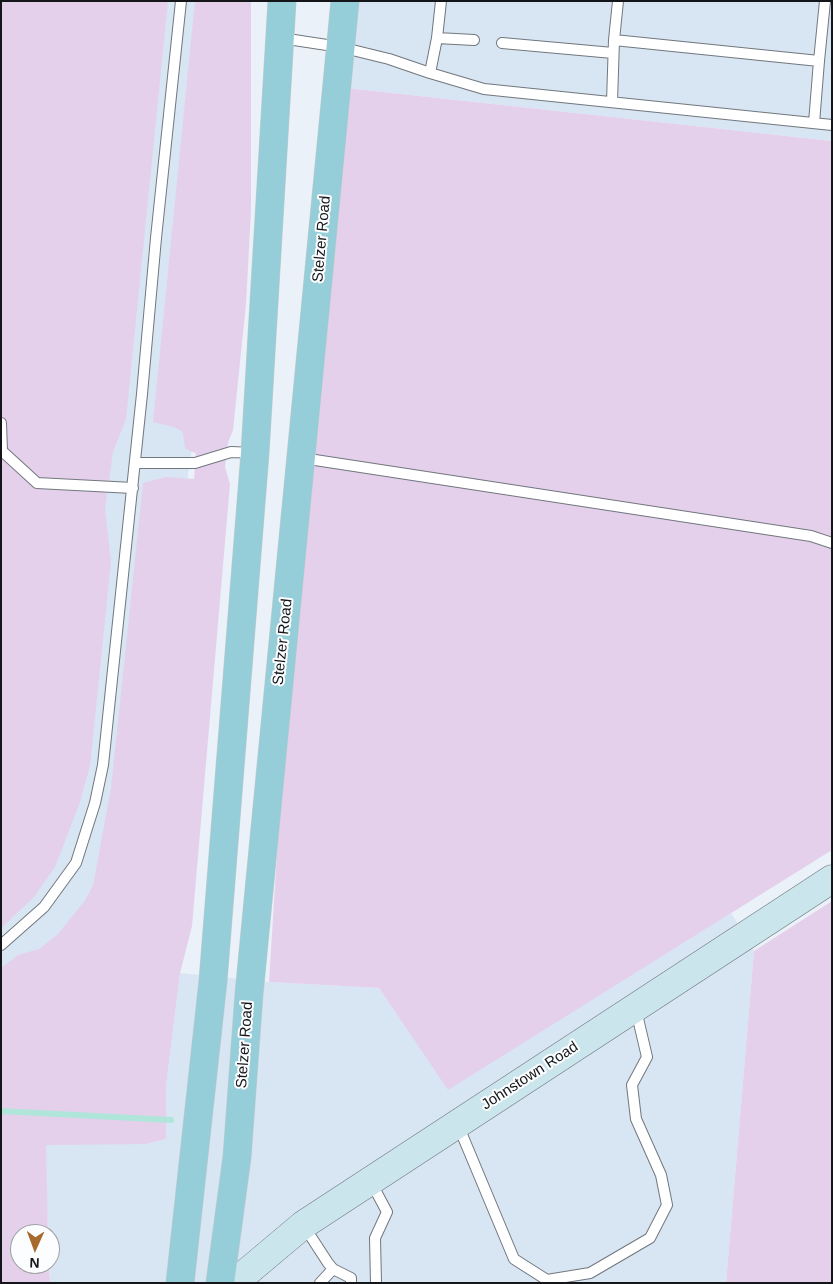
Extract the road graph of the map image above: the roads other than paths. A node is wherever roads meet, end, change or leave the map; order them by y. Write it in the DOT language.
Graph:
graph roads {
  1 [pos="181,1"];
  2 [pos="282,1"];
  3 [pos="345,1"];
  4 [pos="441,1"];
  5 [pos="618,1"];
  6 [pos="825,1"];
  7 [pos="280,38"];
  8 [pos="437,38"];
  9 [pos="474,40"];
  10 [pos="614,40"];
  11 [pos="502,43"];
  12 [pos="340,47"];
  13 [pos="613,53"];
  14 [pos="819,61"];
  15 [pos="430,73"];
  16 [pos="612,102"];
  17 [pos="814,123"];
  18 [pos="832,125"];
  19 [pos="1,423"];
  20 [pos="255,453"];
  21 [pos="302,458"];
  22 [pos="135,463"];
  23 [pos="133,488"];
  24 [pos="832,543"];
  25 [pos="832,879"];
  26 [pos="1,945"];
  27 [pos="636,1007"];
  28 [pos="458,1124"];
  29 [pos="371,1181"];
  30 [pos="303,1225"];
  31 [pos="333,1269"];
  32 [pos="180,1283"];
  33 [pos="220,1283"];
  34 [pos="234,1283"];
  35 [pos="320,1283"];
  36 [pos="351,1283"];
  37 [pos="376,1283"];
  1 -- 22 [label="lane"];
  2 -- 7 [label="main road"];
  3 -- 12 [label="main road, Stelzer Road"];
  4 -- 8 [label="lane"];
  5 -- 10 [label="lane"];
  6 -- 14 [label="lane"];
  7 -- 12 [label="lane"];
  7 -- 20 [label="main road"];
  8 -- 9 [label="lane"];
  8 -- 15 [label="lane"];
  10 -- 13 [label="lane"];
  10 -- 14 [label="lane"];
  11 -- 13 [label="lane"];
  12 -- 15 [label="lane"];
  12 -- 21 [label="main road, Stelzer Road"];
  13 -- 16 [label="lane"];
  14 -- 17 [label="lane"];
  15 -- 16 [label="lane"];
  16 -- 17 [label="lane"];
  17 -- 18 [label="lane"];
  19 -- 23 [label="lane"];
  20 -- 22 [label="lane"];
  20 -- 32 [label="main road"];
  21 -- 24 [label="lane"];
  21 -- 33 [label="main road, Stelzer Road"];
  22 -- 23 [label="lane"];
  23 -- 26 [label="lane"];
  25 -- 27 [label="main road, Johnstown Road"];
  27 -- 28 [label="main road, Johnstown Road"];
  27 -- 28 [label="lane"];
  28 -- 29 [label="main road, Johnstown Road"];
  29 -- 30 [label="main road, Johnstown Road"];
  29 -- 37 [label="lane"];
  30 -- 31 [label="lane"];
  30 -- 34 [label="main road, Johnstown Road"];
  31 -- 35 [label="lane"];
  31 -- 36 [label="lane"];
}
